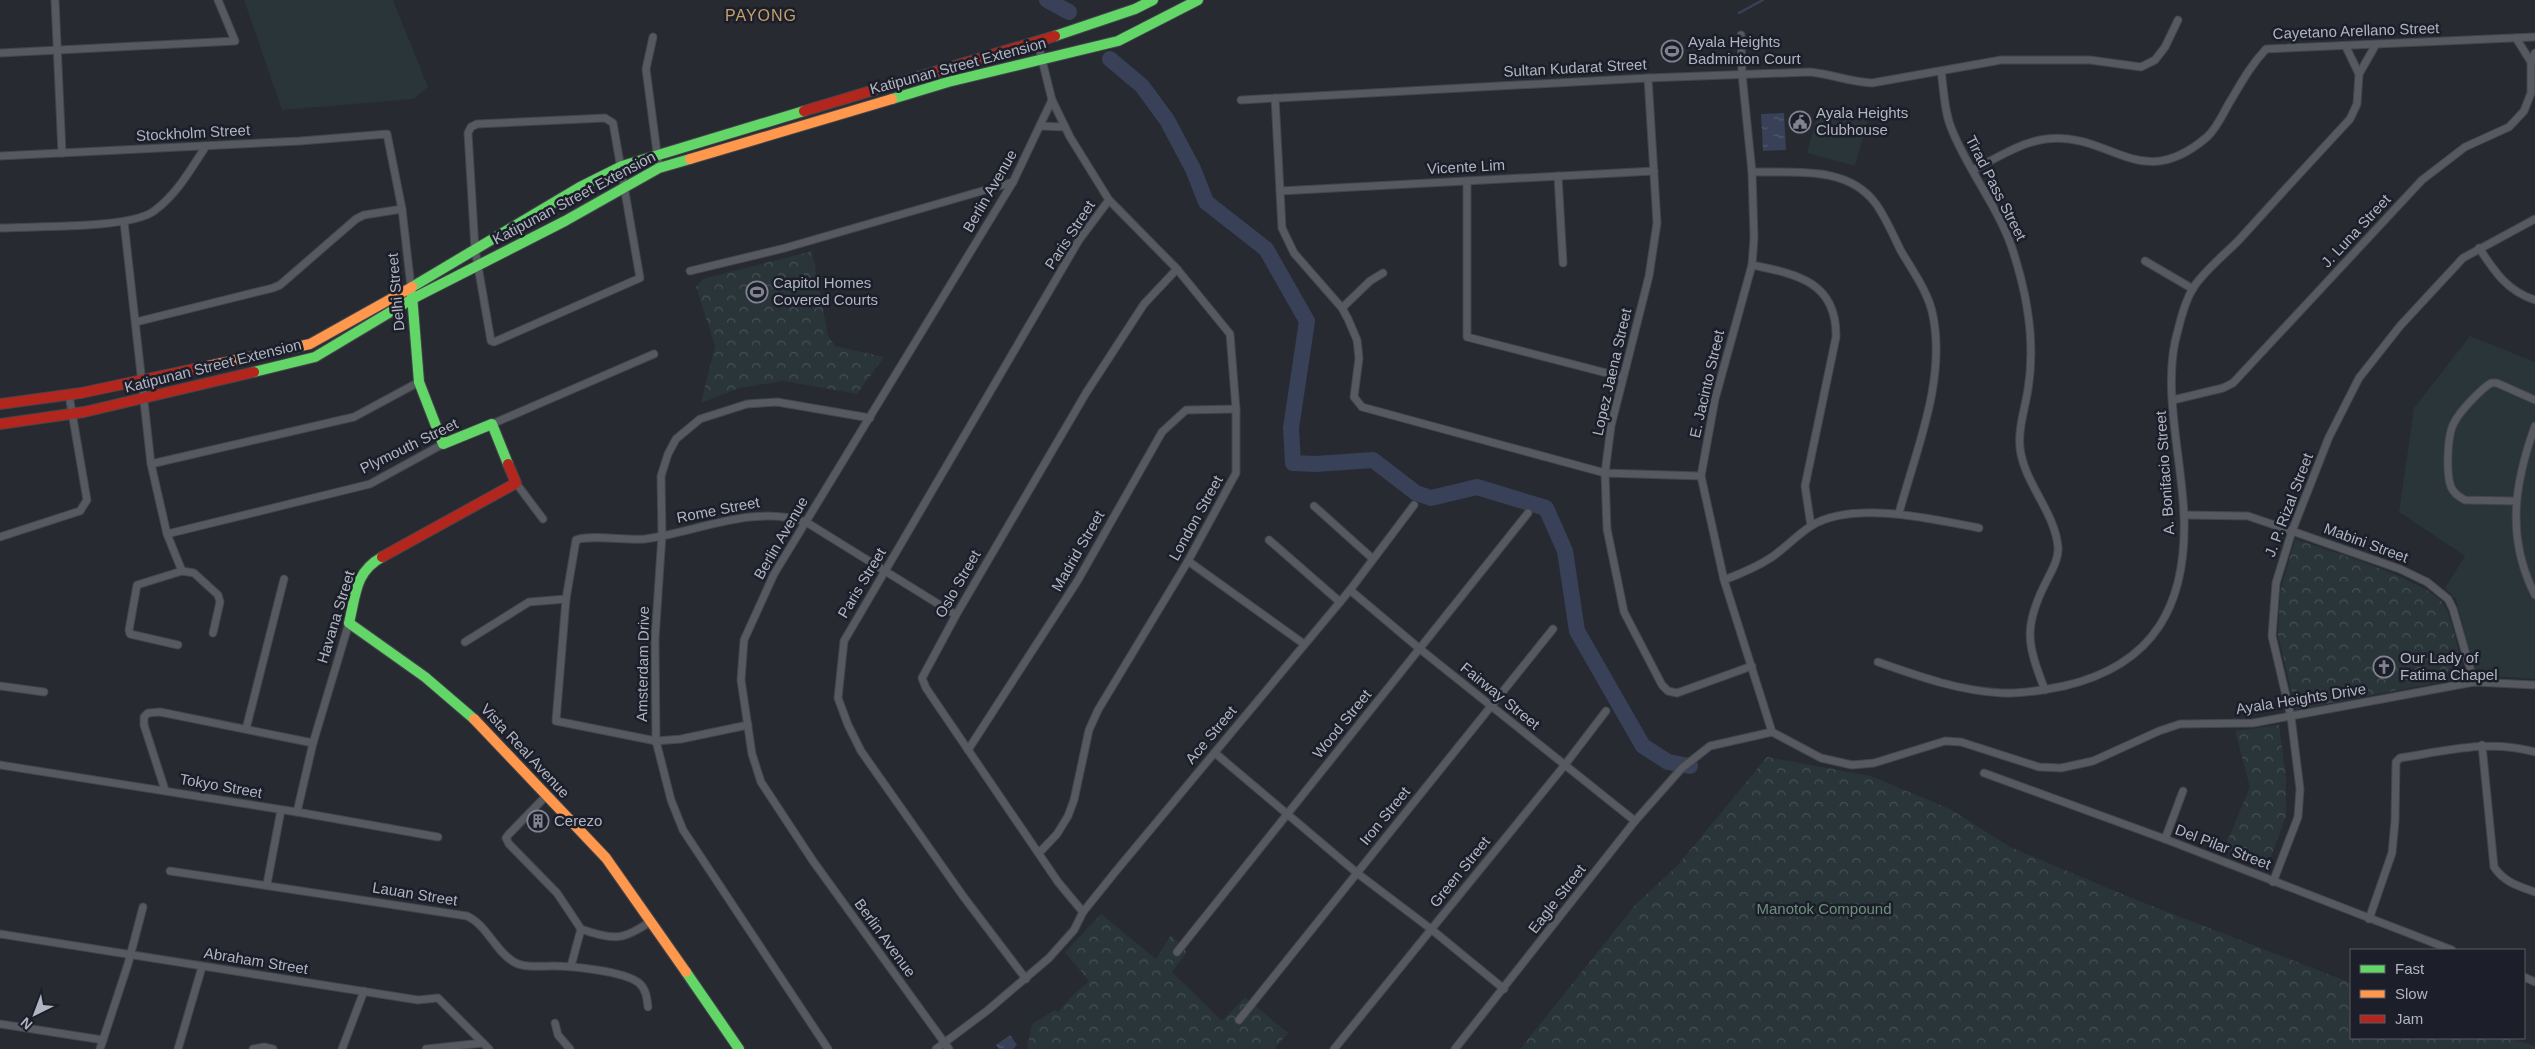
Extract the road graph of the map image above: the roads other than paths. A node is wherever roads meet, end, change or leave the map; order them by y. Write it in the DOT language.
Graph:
graph roads {
  1 [pos="55,0"];
  2 [pos="218,0"];
  3 [pos="1152,0"];
  4 [pos="1198,0"];
  5 [pos="2178,20"];
  6 [pos="1741,35"];
  7 [pos="653,37"];
  8 [pos="2535,37"];
  9 [pos="2516,38"];
  10 [pos="1040,39"];
  11 [pos="2375,46"];
  12 [pos="2346,47"];
  13 [pos="57,51"];
  14 [pos="0,53"];
  15 [pos="2535,53"];
  16 [pos="1046,58"];
  17 [pos="2531,62"];
  18 [pos="1941,71"];
  19 [pos="1742,74"];
  20 [pos="2359,74"];
  21 [pos="1648,78"];
  22 [pos="1275,98"];
  23 [pos="1052,100"];
  24 [pos="1241,100"];
  25 [pos="813,110"];
  26 [pos="816,121"];
  27 [pos="1041,126"];
  28 [pos="1066,127"];
  29 [pos="387,134"];
  30 [pos="206,146"];
  31 [pos="62,153"];
  32 [pos="657,155"];
  33 [pos="0,156"];
  34 [pos="622,166"];
  35 [pos="659,168"];
  36 [pos="1973,170"];
  37 [pos="1654,171"];
  38 [pos="1752,172"];
  39 [pos="1558,176"];
  40 [pos="1467,181"];
  41 [pos="1013,182"];
  42 [pos="624,188"];
  43 [pos="1280,191"];
  44 [pos="1109,200"];
  45 [pos="402,209"];
  46 [pos="2535,219"];
  47 [pos="124,222"];
  48 [pos="0,228"];
  49 [pos="2479,248"];
  50 [pos="474,249"];
  51 [pos="2145,261"];
  52 [pos="1563,263"];
  53 [pos="479,264"];
  54 [pos="1752,265"];
  55 [pos="1177,269"];
  56 [pos="690,270"];
  57 [pos="1383,273"];
  58 [pos="411,287"];
  59 [pos="2193,289"];
  60 [pos="412,299"];
  61 [pos="2535,300"];
  62 [pos="1342,308"];
  63 [pos="136,322"];
  64 [pos="654,354"];
  65 [pos="1622,377"];
  66 [pos="142,380"];
  67 [pos="419,382"];
  68 [pos="70,395"];
  69 [pos="144,399"];
  70 [pos="2174,400"];
  71 [pos="2535,400"];
  72 [pos="0,404"];
  73 [pos="1236,409"];
  74 [pos="72,414"];
  75 [pos="870,418"];
  76 [pos="0,424"];
  77 [pos="492,424"];
  78 [pos="2535,426"];
  79 [pos="443,444"];
  80 [pos="151,464"];
  81 [pos="1605,473"];
  82 [pos="1701,476"];
  83 [pos="516,483"];
  84 [pos="2515,501"];
  85 [pos="1414,504"];
  86 [pos="1314,506"];
  87 [pos="1528,513"];
  88 [pos="1899,513"];
  89 [pos="2184,515"];
  90 [pos="543,518"];
  91 [pos="806,522"];
  92 [pos="1811,526"];
  93 [pos="1979,528"];
  94 [pos="2292,531"];
  95 [pos="167,534"];
  96 [pos="662,535"];
  97 [pos="0,537"];
  98 [pos="1269,540"];
  99 [pos="1372,559"];
  100 [pos="1188,561"];
  101 [pos="182,571"];
  102 [pos="885,571"];
  103 [pos="284,579"];
  104 [pos="1724,580"];
  105 [pos="1350,590"];
  106 [pos="2535,595"];
  107 [pos="566,599"];
  108 [pos="1340,602"];
  109 [pos="956,615"];
  110 [pos="349,623"];
  111 [pos="1553,629"];
  112 [pos="213,633"];
  113 [pos="465,642"];
  114 [pos="1304,644"];
  115 [pos="178,645"];
  116 [pos="1420,649"];
  117 [pos="1878,662"];
  118 [pos="1752,666"];
  119 [pos="2474,682"];
  120 [pos="2535,685"];
  121 [pos="0,686"];
  122 [pos="2045,690"];
  123 [pos="44,692"];
  124 [pos="1491,707"];
  125 [pos="1606,711"];
  126 [pos="2291,717"];
  127 [pos="748,725"];
  128 [pos="246,729"];
  129 [pos="1772,732"];
  130 [pos="656,741"];
  131 [pos="313,744"];
  132 [pos="2482,745"];
  133 [pos="968,750"];
  134 [pos="2535,752"];
  135 [pos="1215,753"];
  136 [pos="0,765"];
  137 [pos="1564,766"];
  138 [pos="1984,774"];
  139 [pos="165,790"];
  140 [pos="2183,791"];
  141 [pos="546,796"];
  142 [pos="280,810"];
  143 [pos="297,812"];
  144 [pos="1286,815"];
  145 [pos="1635,822"];
  146 [pos="438,837"];
  147 [pos="2165,840"];
  148 [pos="1039,853"];
  149 [pos="170,871"];
  150 [pos="1357,873"];
  151 [pos="2273,882"];
  152 [pos="267,884"];
  153 [pos="2535,892"];
  154 [pos="143,907"];
  155 [pos="1083,912"];
  156 [pos="2369,919"];
  157 [pos="651,921"];
  158 [pos="581,929"];
  159 [pos="1431,929"];
  160 [pos="0,934"];
  161 [pos="2449,949"];
  162 [pos="1177,952"];
  163 [pos="131,955"];
  164 [pos="571,966"];
  165 [pos="202,967"];
  166 [pos="1026,978"];
  167 [pos="1504,989"];
  168 [pos="364,992"];
  169 [pos="648,1007"];
  170 [pos="1238,1020"];
  171 [pos="555,1022"];
  172 [pos="0,1024"];
  173 [pos="103,1040"];
  174 [pos="483,1043"];
  175 [pos="946,1046"];
  176 [pos="100,1049"];
  177 [pos="178,1049"];
  178 [pos="252,1049"];
  179 [pos="273,1049"];
  180 [pos="342,1049"];
  181 [pos="426,1049"];
  182 [pos="489,1049"];
  183 [pos="570,1049"];
  184 [pos="740,1049"];
  185 [pos="828,1049"];
  186 [pos="936,1049"];
  187 [pos="1334,1049"];
  188 [pos="1455,1049"];
  1 -- 13 [label="street"];
  2 -- 13 [label="street"];
  3 -- 10 [label="street, Katipunan Street Extension"];
  4 -- 16 [label="street, Katipunan Street Extension"];
  5 -- 18 [label="street, Sultan Kudarat Street"];
  6 -- 19 [label="street, E. Jacinto Street"];
  7 -- 32 [label="street"];
  8 -- 9 [label="street, Cayetano Arellano Street"];
  9 -- 11 [label="street, Cayetano Arellano Street"];
  9 -- 17 [label="street"];
  10 -- 16 [label="street"];
  10 -- 25 [label="street, Katipunan Street Extension"];
  11 -- 12 [label="street, Cayetano Arellano Street"];
  11 -- 20 [label="street, A. Bonifacio Street"];
  12 -- 20 [label="street, A. Bonifacio Street"];
  12 -- 36 [label="street, Cayetano Arellano Street"];
  13 -- 14 [label="street"];
  13 -- 31 [label="street"];
  15 -- 17 [label="street, J. Luna Street"];
  16 -- 23 [label="street"];
  16 -- 26 [label="street, Katipunan Street Extension"];
  17 -- 70 [label="street, J. Luna Street"];
  18 -- 19 [label="street, Sultan Kudarat Street"];
  18 -- 36 [label="street, Tirad Pass Street"];
  19 -- 21 [label="street, Sultan Kudarat Street"];
  19 -- 38 [label="street, E. Jacinto Street"];
  20 -- 59 [label="street, A. Bonifacio Street"];
  21 -- 22 [label="street, Sultan Kudarat Street"];
  21 -- 37 [label="street, Lopez Jaena Street"];
  22 -- 24 [label="street, Sultan Kudarat Street"];
  22 -- 43 [label="street"];
  23 -- 27 [label="street, Berlin Avenue"];
  23 -- 28 [label="street, London Street"];
  25 -- 26 [label="street"];
  25 -- 32 [label="street, Katipunan Street Extension"];
  26 -- 35 [label="street, Katipunan Street Extension"];
  27 -- 28 [label="street"];
  27 -- 41 [label="street, Berlin Avenue"];
  28 -- 44 [label="street, London Street"];
  29 -- 30 [label="street, Stockholm Street"];
  29 -- 45 [label="street, Delhi Street"];
  30 -- 31 [label="street, Stockholm Street"];
  30 -- 47 [label="street"];
  31 -- 33 [label="street, Stockholm Street"];
  32 -- 34 [label="street, Katipunan Street Extension"];
  32 -- 35 [label="street"];
  34 -- 42 [label="street"];
  34 -- 50 [label="street, Katipunan Street Extension"];
  34 -- 50 [label="street"];
  35 -- 42 [label="street, Katipunan Street Extension"];
  36 -- 122 [label="street, Tirad Pass Street"];
  37 -- 39 [label="street, Vicente Lim"];
  37 -- 65 [label="street, Lopez Jaena Street"];
  38 -- 54 [label="street, E. Jacinto Street"];
  38 -- 88 [label="street"];
  39 -- 40 [label="street, Vicente Lim"];
  39 -- 52 [label="street"];
  40 -- 43 [label="street, Vicente Lim"];
  40 -- 65 [label="street"];
  41 -- 56 [label="street"];
  41 -- 75 [label="street, Berlin Avenue"];
  42 -- 53 [label="street, Katipunan Street Extension"];
  42 -- 53 [label="street"];
  43 -- 62 [label="street"];
  44 -- 55 [label="street, London Street"];
  44 -- 102 [label="street, Paris Street"];
  45 -- 58 [label="street, Delhi Street"];
  45 -- 63 [label="street"];
  46 -- 49 [label="street, J. P. Rizal Street"];
  47 -- 48 [label="street"];
  47 -- 63 [label="street"];
  49 -- 61 [label="street"];
  49 -- 94 [label="street, J. P. Rizal Street"];
  50 -- 53 [label="street"];
  50 -- 58 [label="street, Katipunan Street Extension"];
  51 -- 59 [label="street"];
  53 -- 60 [label="street, Katipunan Street Extension"];
  54 -- 82 [label="street, E. Jacinto Street"];
  54 -- 92 [label="street"];
  55 -- 73 [label="street, London Street"];
  55 -- 109 [label="street, Oslo Street"];
  57 -- 62 [label="street"];
  58 -- 60 [label="street, Delhi Street"];
  58 -- 66 [label="street, Katipunan Street Extension"];
  59 -- 70 [label="street, A. Bonifacio Street"];
  60 -- 67 [label="street, Delhi Street"];
  60 -- 69 [label="street, Katipunan Street Extension"];
  62 -- 81 [label="street"];
  63 -- 66 [label="street"];
  64 -- 77 [label="street, Plymouth Street"];
  65 -- 81 [label="street, Lopez Jaena Street"];
  66 -- 68 [label="street, Katipunan Street Extension"];
  66 -- 69 [label="street"];
  67 -- 79 [label="street, Delhi Street"];
  67 -- 80 [label="street"];
  68 -- 72 [label="street, Katipunan Street Extension"];
  68 -- 74 [label="street"];
  69 -- 74 [label="street, Katipunan Street Extension"];
  69 -- 80 [label="street"];
  70 -- 89 [label="street, A. Bonifacio Street"];
  71 -- 84 [label="street"];
  73 -- 100 [label="street, London Street"];
  73 -- 133 [label="street, Madrid Street"];
  74 -- 76 [label="street, Katipunan Street Extension"];
  74 -- 97 [label="street"];
  75 -- 91 [label="street, Berlin Avenue"];
  75 -- 96 [label="street, Amsterdam Drive"];
  77 -- 79 [label="street, Plymouth Street"];
  77 -- 83 [label="street"];
  78 -- 84 [label="street"];
  79 -- 95 [label="street, Plymouth Street"];
  80 -- 95 [label="street"];
  81 -- 82 [label="street"];
  81 -- 118 [label="street, Lopez Jaena Street"];
  82 -- 104 [label="street, E. Jacinto Street"];
  83 -- 90 [label="street"];
  83 -- 110 [label="street, Havana Street"];
  84 -- 106 [label="street"];
  85 -- 99 [label="street, Ace Street"];
  86 -- 99 [label="street"];
  87 -- 116 [label="street, Wood Street"];
  88 -- 92 [label="street"];
  88 -- 93 [label="street"];
  89 -- 94 [label="street, Mabini Street"];
  89 -- 122 [label="street, A. Bonifacio Street"];
  91 -- 96 [label="street, Rome Street"];
  91 -- 102 [label="street, Rome Street"];
  91 -- 127 [label="street, Berlin Avenue"];
  92 -- 104 [label="street"];
  94 -- 119 [label="street, Mabini Street"];
  94 -- 126 [label="street, J. P. Rizal Street"];
  95 -- 101 [label="street"];
  96 -- 107 [label="street, Rome Street"];
  96 -- 130 [label="street, Amsterdam Drive"];
  98 -- 108 [label="street"];
  99 -- 105 [label="street, Ace Street"];
  100 -- 114 [label="street"];
  100 -- 148 [label="street, London Street"];
  101 -- 112 [label="street"];
  101 -- 115 [label="street"];
  102 -- 109 [label="street, Rome Street"];
  102 -- 166 [label="street, Paris Street"];
  103 -- 128 [label="street"];
  104 -- 118 [label="street, E. Jacinto Street"];
  105 -- 108 [label="street, Ace Street"];
  105 -- 116 [label="street, Fairway Street"];
  107 -- 113 [label="street"];
  107 -- 130 [label="street"];
  108 -- 114 [label="street, Ace Street"];
  109 -- 133 [label="street, Oslo Street"];
  110 -- 131 [label="street, Havana Street"];
  110 -- 141 [label="street, Vista Real Avenue"];
  111 -- 124 [label="street, Iron Street"];
  114 -- 135 [label="street, Ace Street"];
  116 -- 124 [label="street, Fairway Street"];
  116 -- 144 [label="street, Wood Street"];
  117 -- 122 [label="street, A. Bonifacio Street"];
  118 -- 129 [label="street, E. Jacinto Street"];
  119 -- 120 [label="street, Ayala Heights Drive"];
  119 -- 126 [label="street, Ayala Heights Drive"];
  121 -- 123 [label="street"];
  124 -- 137 [label="street, Fairway Street"];
  124 -- 150 [label="street, Iron Street"];
  125 -- 137 [label="street, Green Street"];
  126 -- 129 [label="street, Ayala Heights Drive"];
  126 -- 151 [label="street, J. P. Rizal Street"];
  127 -- 130 [label="street"];
  127 -- 175 [label="street, Berlin Avenue"];
  128 -- 131 [label="street"];
  128 -- 139 [label="street"];
  129 -- 145 [label="street, Eagle Street"];
  130 -- 185 [label="street, Amsterdam Drive"];
  131 -- 143 [label="street, Havana Street"];
  132 -- 134 [label="street"];
  132 -- 153 [label="street"];
  132 -- 156 [label="street"];
  133 -- 148 [label="street, Oslo Street"];
  135 -- 144 [label="street"];
  135 -- 155 [label="street, Ace Street"];
  136 -- 139 [label="street, Tokyo Street"];
  137 -- 145 [label="street, Fairway Street"];
  137 -- 159 [label="street, Green Street"];
  138 -- 147 [label="street, Del Pilar Street"];
  139 -- 142 [label="street, Tokyo Street"];
  140 -- 147 [label="street"];
  141 -- 157 [label="street, Vista Real Avenue"];
  141 -- 158 [label="street"];
  142 -- 143 [label="street, Tokyo Street"];
  142 -- 152 [label="street"];
  143 -- 146 [label="street, Tokyo Street"];
  144 -- 150 [label="street"];
  144 -- 162 [label="street, Wood Street"];
  145 -- 167 [label="street, Eagle Street"];
  147 -- 151 [label="street, Del Pilar Street"];
  148 -- 155 [label="street, Oslo Street"];
  149 -- 152 [label="street, Lauan Street"];
  150 -- 159 [label="street"];
  150 -- 170 [label="street, Iron Street"];
  151 -- 156 [label="street, Del Pilar Street"];
  152 -- 164 [label="street, Lauan Street"];
  154 -- 163 [label="street"];
  155 -- 166 [label="street, Ace Street"];
  156 -- 161 [label="street, Del Pilar Street"];
  157 -- 158 [label="street"];
  157 -- 184 [label="street, Vista Real Avenue"];
  158 -- 164 [label="street"];
  159 -- 167 [label="street"];
  159 -- 187 [label="street, Green Street"];
  160 -- 163 [label="street, Abraham Street"];
  163 -- 165 [label="street, Abraham Street"];
  163 -- 173 [label="street"];
  164 -- 169 [label="street, Lauan Street"];
  165 -- 168 [label="street, Abraham Street"];
  165 -- 177 [label="street"];
  166 -- 175 [label="street, Ace Street"];
  167 -- 188 [label="street, Eagle Street"];
  168 -- 174 [label="street, Abraham Street"];
  168 -- 180 [label="street"];
  171 -- 183 [label="street"];
  172 -- 173 [label="street"];
  173 -- 176 [label="street"];
  174 -- 181 [label="street"];
  174 -- 182 [label="street, Abraham Street"];
  175 -- 186 [label="street, Ace Street"];
  178 -- 179 [label="street"];
}
